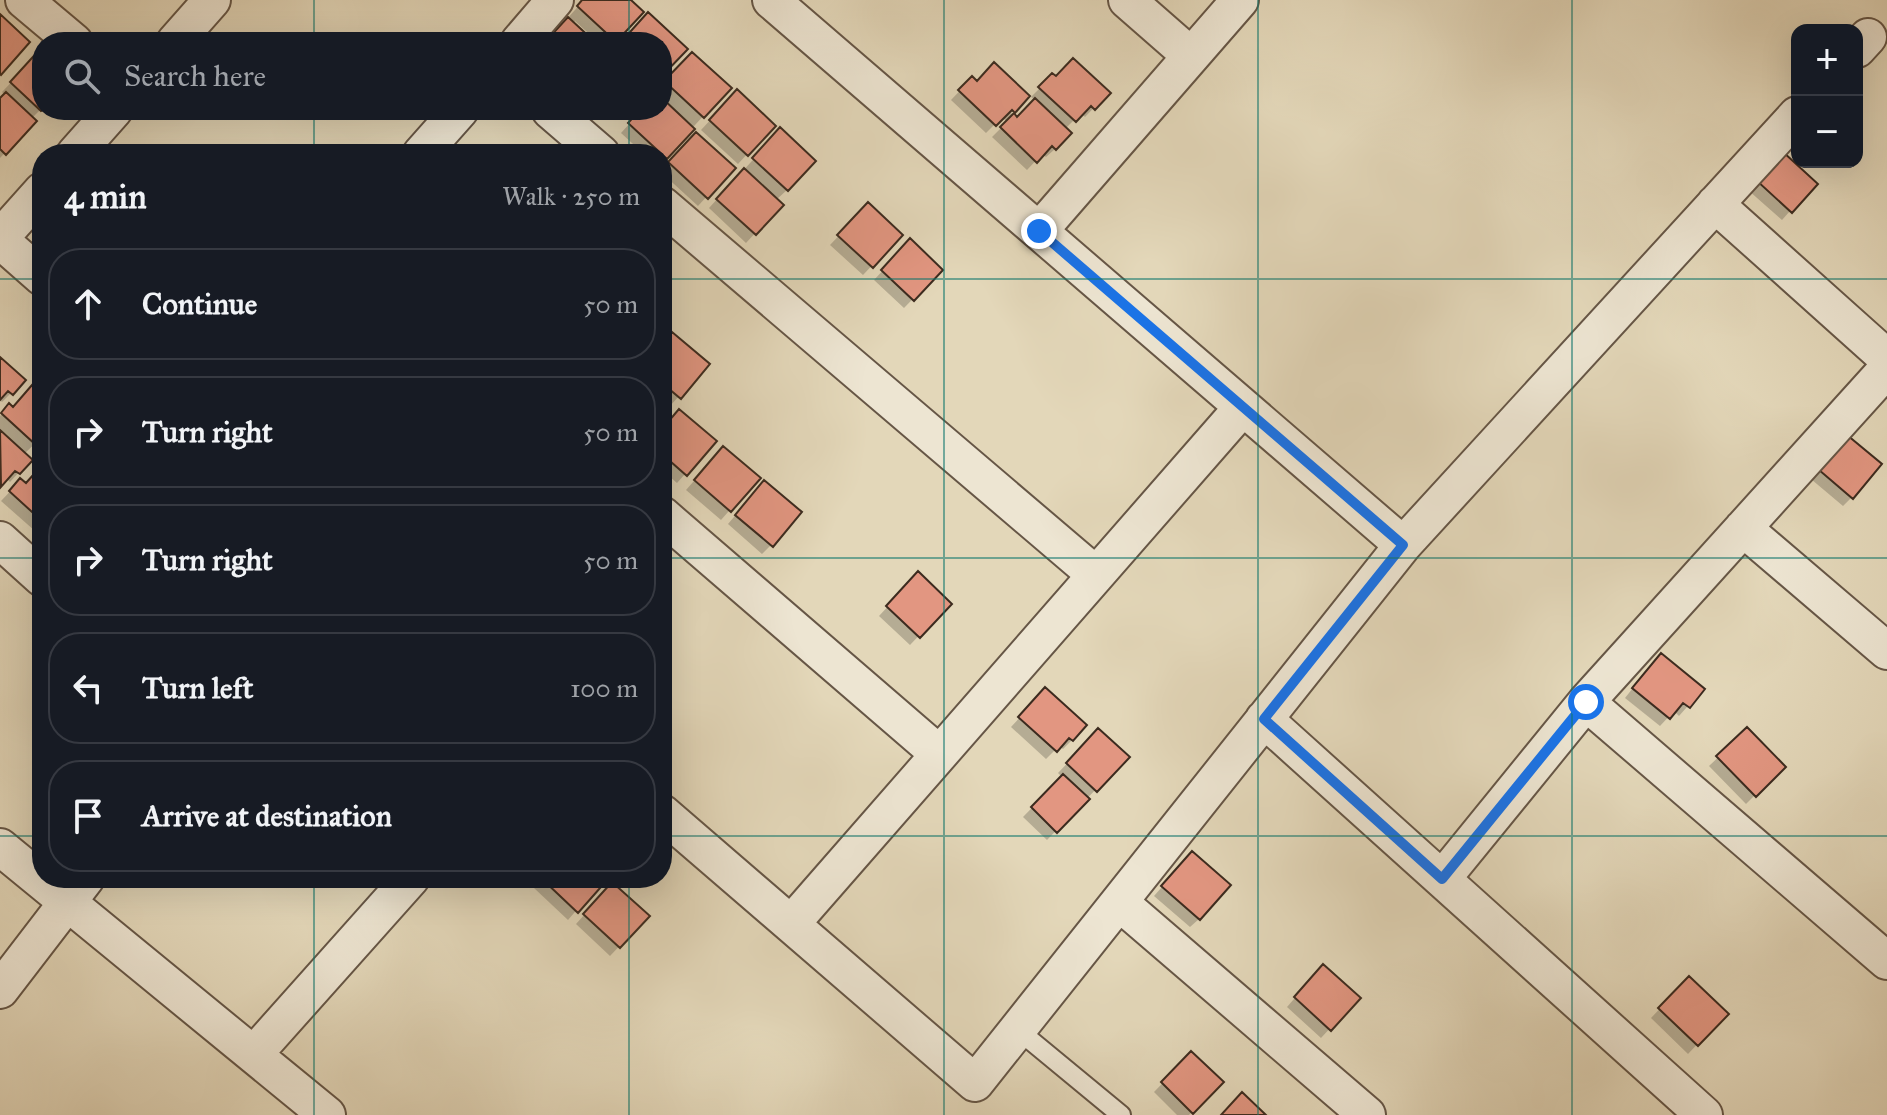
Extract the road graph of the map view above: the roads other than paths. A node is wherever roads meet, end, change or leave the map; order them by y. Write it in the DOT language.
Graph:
graph roads {
  1 [pos="24,0"];
  2 [pos="212,0"];
  3 [pos="555,0"];
  4 [pos="771,0"];
  5 [pos="1127,0"];
  6 [pos="1240,0"];
  7 [pos="62,32"];
  8 [pos="184,32"];
  9 [pos="528,32"];
  10 [pos="1191,56"];
  11 [pos="105,120"];
  12 [pos="451,120"];
  13 [pos="562,120"];
  14 [pos="1791,122"];
  15 [pos="84,144"];
  16 [pos="430,144"];
  17 [pos="589,144"];
  18 [pos="32,202"];
  19 [pos="1715,204"];
  20 [pos="672,214"];
  21 [pos="1039,231"];
  22 [pos="0,239"];
  23 [pos="32,268"];
  24 [pos="1887,358"];
  25 [pos="1887,369"];
  26 [pos="1243,407"];
  27 [pos="672,524"];
  28 [pos="1743,528"];
  29 [pos="0,540"];
  30 [pos="1403,545"];
  31 [pos="32,569"];
  32 [pos="1096,575"];
  33 [pos="1887,651"];
  34 [pos="1586,702"];
  35 [pos="1264,719"];
  36 [pos="939,754"];
  37 [pos="672,822"];
  38 [pos="0,847"];
  39 [pos="32,865"];
  40 [pos="1442,879"];
  41 [pos="402,888"];
  42 [pos="76,890"];
  43 [pos="1119,902"];
  44 [pos="791,924"];
  45 [pos="1887,961"];
  46 [pos="0,990"];
  47 [pos="1018,1030"];
  48 [pos="254,1054"];
  49 [pos="327,1115"];
  50 [pos="1121,1115"];
  51 [pos="1367,1115"];
  52 [pos="1704,1115"];
  1 -- 7 [label="street"];
  2 -- 8 [label="street"];
  3 -- 9 [label="street"];
  4 -- 21 [label="street"];
  5 -- 10 [label="street"];
  6 -- 10 [label="street"];
  10 -- 21 [label="street"];
  11 -- 15 [label="street"];
  12 -- 16 [label="street"];
  13 -- 17 [label="street"];
  14 -- 19 [label="street"];
  18 -- 22 [label="street"];
  19 -- 24 [label="street"];
  19 -- 30 [label="street"];
  20 -- 32 [label="street"];
  21 -- 26 [label="street"];
  22 -- 23 [label="street"];
  25 -- 28 [label="street"];
  26 -- 30 [label="street"];
  26 -- 32 [label="street"];
  27 -- 36 [label="street"];
  28 -- 33 [label="street"];
  28 -- 34 [label="street"];
  29 -- 31 [label="street"];
  30 -- 35 [label="street"];
  32 -- 36 [label="street"];
  34 -- 40 [label="street"];
  34 -- 45 [label="street"];
  35 -- 40 [label="street"];
  35 -- 43 [label="street"];
  36 -- 44 [label="street"];
  37 -- 44 [label="street"];
  38 -- 39 [label="street"];
  40 -- 52 [label="street"];
  41 -- 48 [label="street"];
  42 -- 46 [label="street"];
  42 -- 48 [label="street"];
  43 -- 47 [label="street"];
  43 -- 51 [label="street"];
  44 -- 47 [label="street"];
  47 -- 50 [label="lane"];
  48 -- 49 [label="street"];
}
